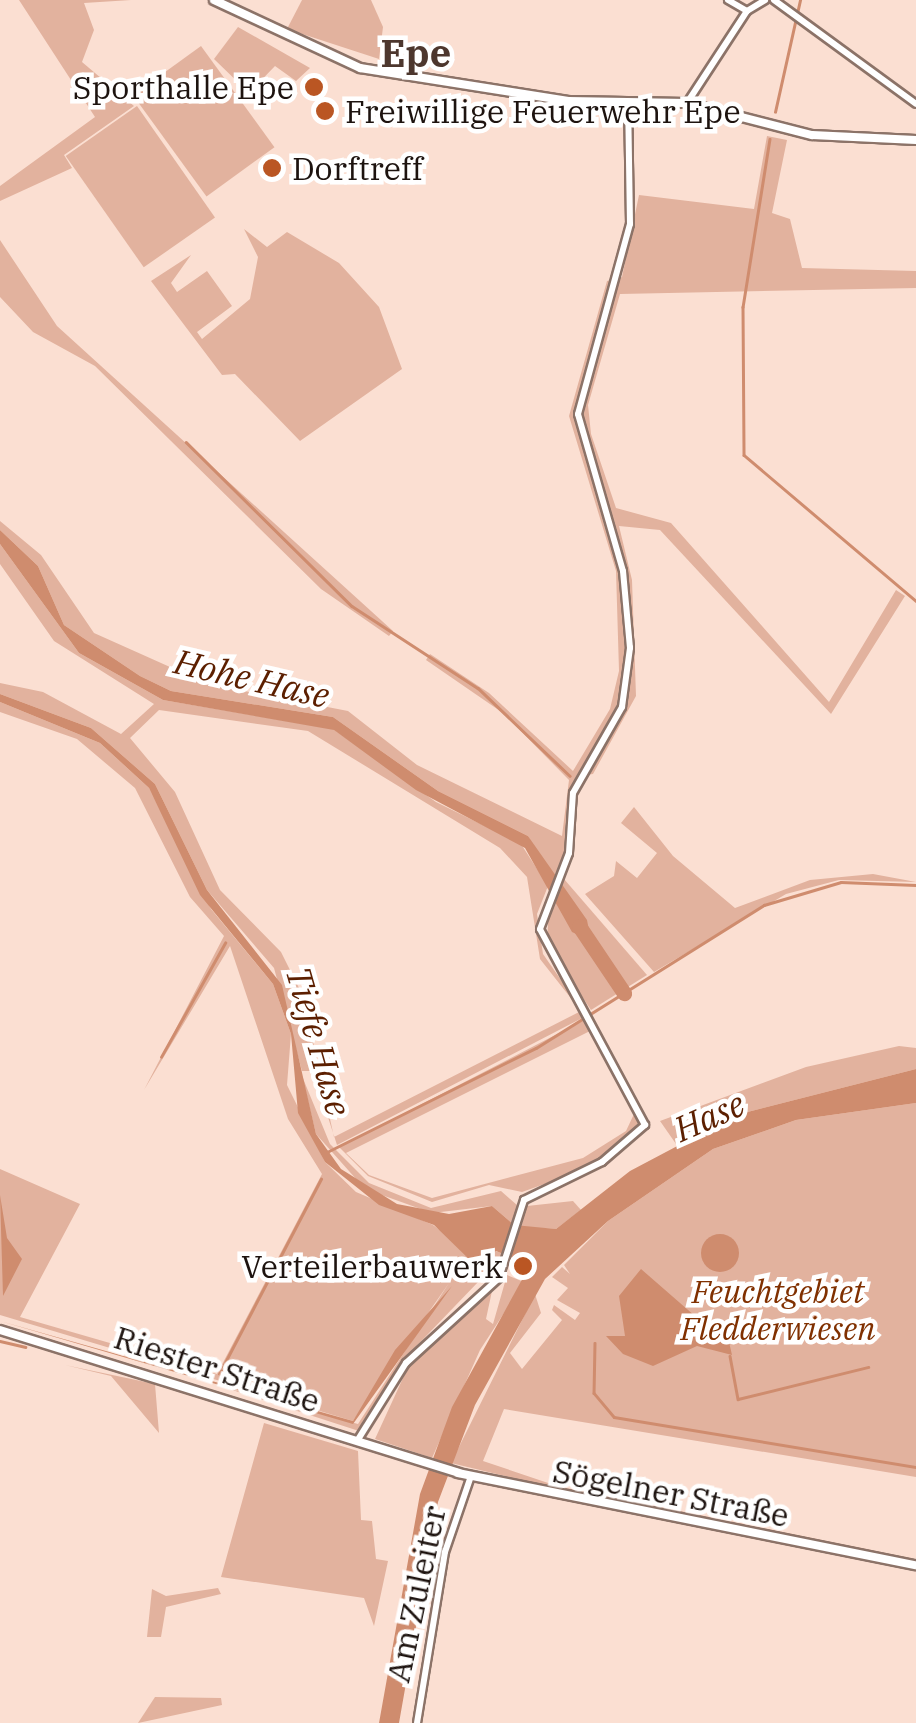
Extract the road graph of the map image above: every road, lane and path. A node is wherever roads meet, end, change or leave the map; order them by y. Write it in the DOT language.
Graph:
graph roads {
  1 [pos="214,0"];
  2 [pos="728,0"];
  3 [pos="765,0"];
  4 [pos="774,0"];
  5 [pos="748,11"];
  6 [pos="628,102"];
  7 [pos="687,103"];
  8 [pos="916,104"];
  9 [pos="916,140"];
  10 [pos="0,1330"];
  11 [pos="357,1441"];
  12 [pos="418,1460"];
  13 [pos="472,1476"];
  14 [pos="916,1565"];
  15 [pos="416,1723"];
  1 -- 6 [label="street"];
  2 -- 5 [label="street"];
  3 -- 5 [label="street"];
  4 -- 8 [label="street"];
  5 -- 7 [label="street"];
  6 -- 7 [label="street"];
  6 -- 11 [label="street"];
  7 -- 9 [label="street"];
  10 -- 11 [label="street, Riester Straße"];
  11 -- 12 [label="street, Riester Straße"];
  12 -- 13 [label="street, Sögelner Straße"];
  13 -- 14 [label="street, Sögelner Straße"];
  13 -- 15 [label="street, Am Zuleiter"];
}
